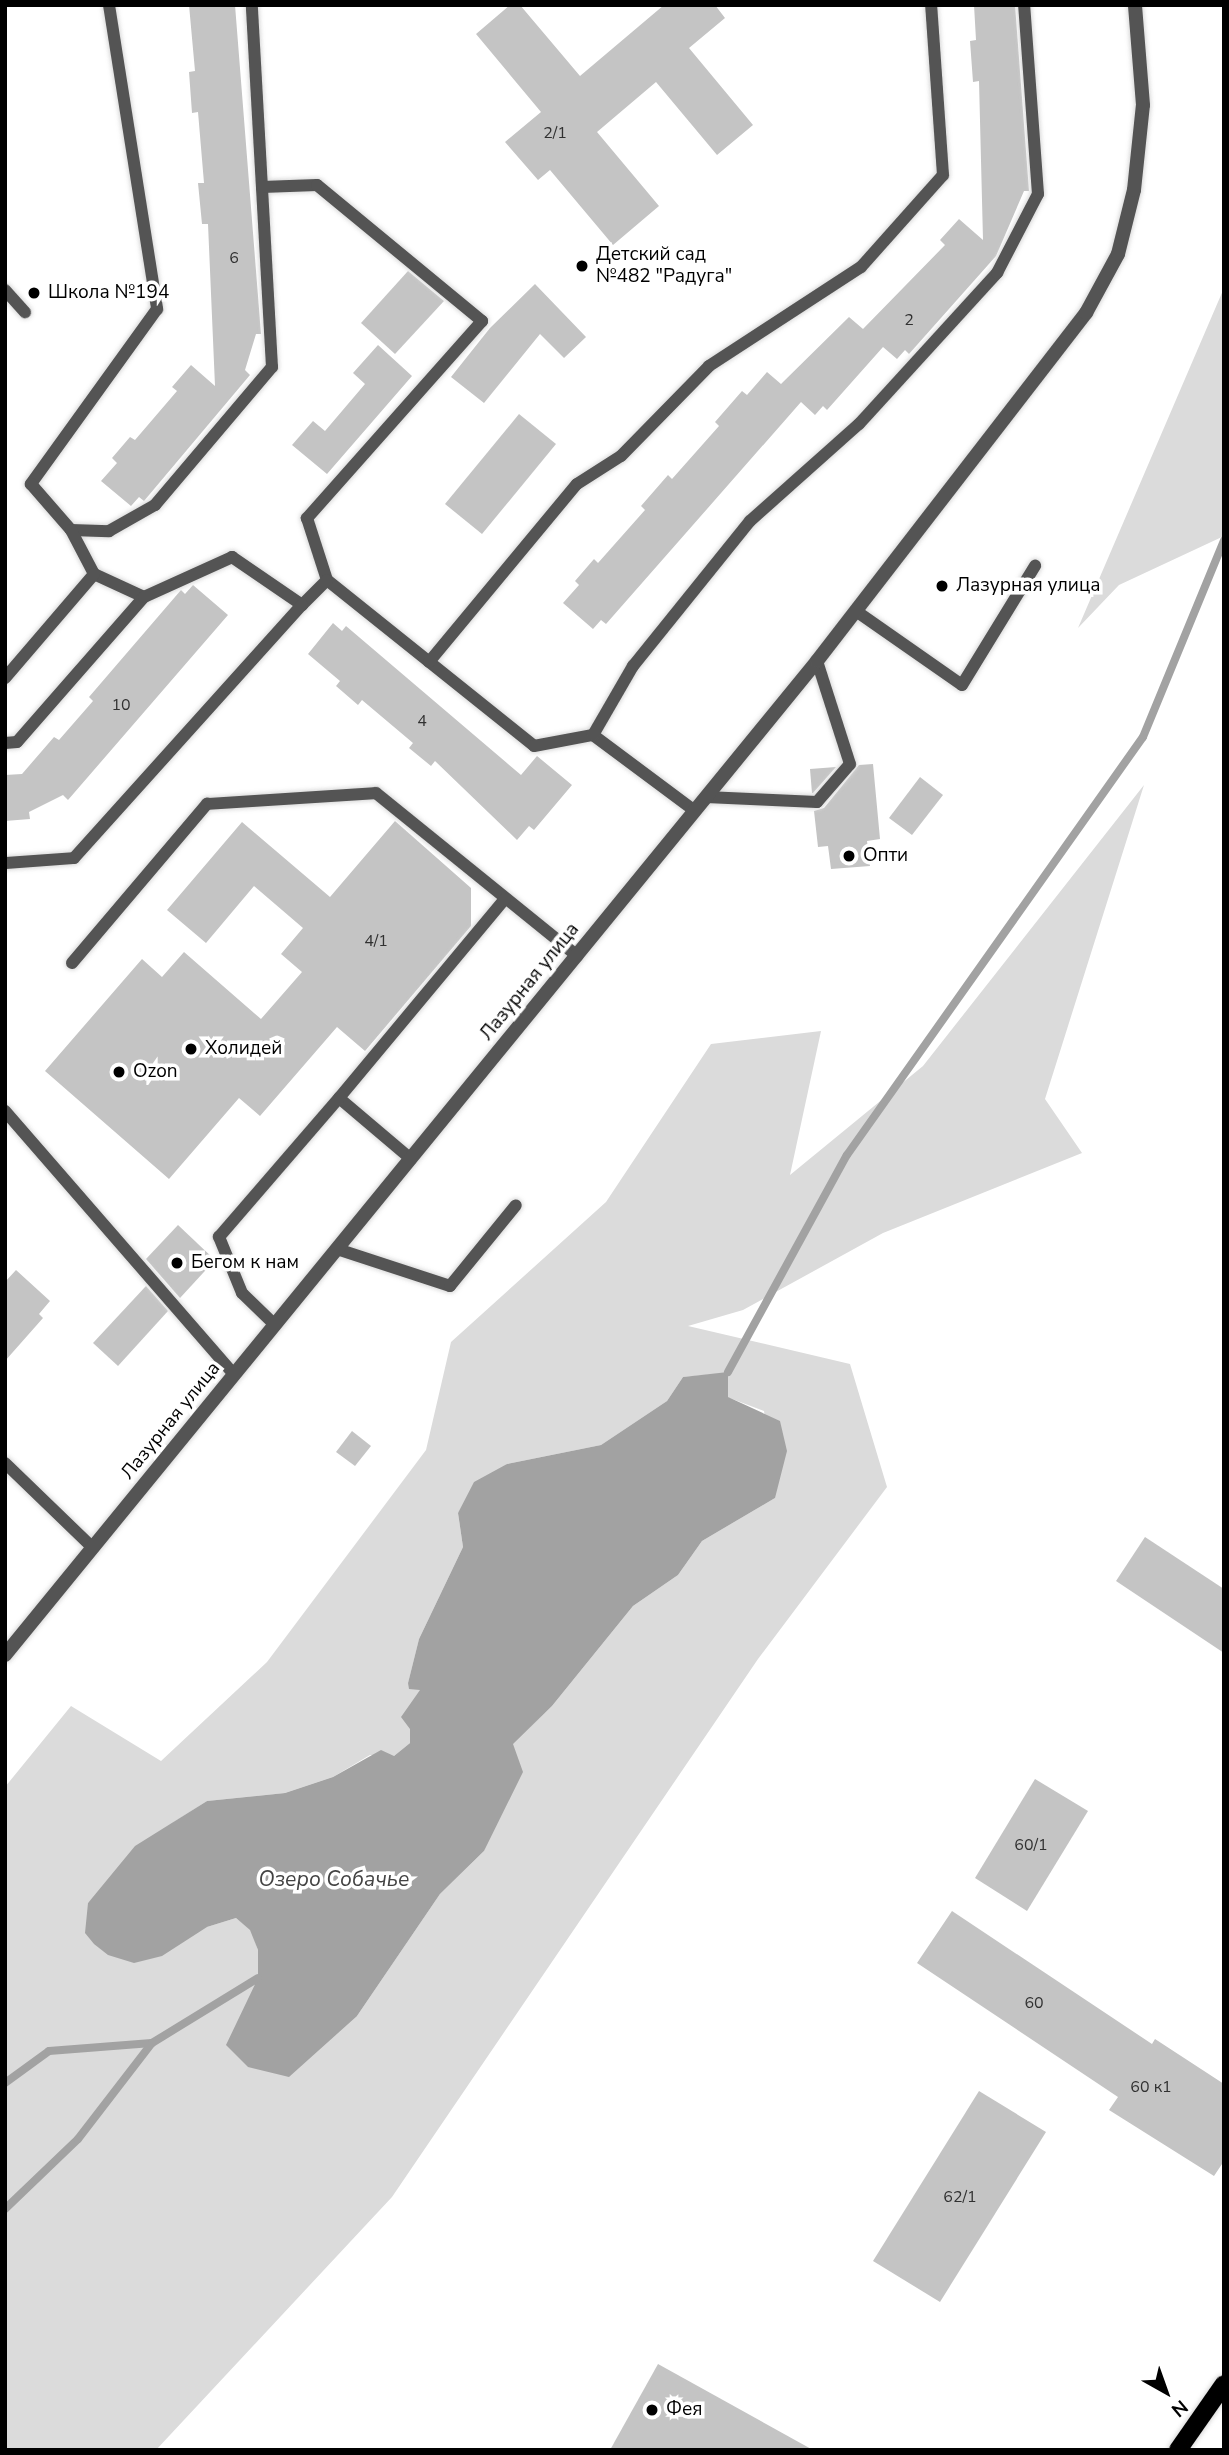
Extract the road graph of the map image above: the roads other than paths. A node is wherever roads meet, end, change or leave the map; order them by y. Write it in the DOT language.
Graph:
graph roads {
  1 [pos="109,5"];
  2 [pos="252,5"];
  3 [pos="931,5"];
  4 [pos="1024,5"];
  5 [pos="1136,9"];
  6 [pos="262,187"];
  7 [pos="5,290"];
  8 [pos="25,312"];
  9 [pos="71,530"];
  10 [pos="1035,566"];
  11 [pos="94,574"];
  12 [pos="327,580"];
  13 [pos="144,597"];
  14 [pos="302,605"];
  15 [pos="856,611"];
  16 [pos="817,661"];
  17 [pos="429,662"];
  18 [pos="5,678"];
  19 [pos="593,735"];
  20 [pos="5,743"];
  21 [pos="706,797"];
  22 [pos="695,811"];
  23 [pos="5,863"];
  24 [pos="505,899"];
  25 [pos="577,956"];
  26 [pos="72,964"];
  27 [pos="339,1098"];
  28 [pos="7,1117"];
  29 [pos="411,1159"];
  30 [pos="516,1205"];
  31 [pos="337,1249"];
  32 [pos="275,1325"];
  33 [pos="234,1374"];
  34 [pos="5,1463"];
  35 [pos="93,1548"];
  36 [pos="5,1655"];
  37 [pos="1224,2384"];
  38 [pos="1178,2450"];
  1 -- 9 [label="lane"];
  2 -- 6 [label="lane"];
  3 -- 17 [label="lane"];
  4 -- 19 [label="lane"];
  5 -- 15 [label="street, Лазурная улица"];
  6 -- 9 [label="lane"];
  6 -- 12 [label="lane"];
  7 -- 8 [label="lane"];
  9 -- 11 [label="lane"];
  10 -- 15 [label="lane"];
  11 -- 13 [label="lane"];
  11 -- 18 [label="lane"];
  12 -- 14 [label="lane"];
  12 -- 17 [label="lane"];
  13 -- 14 [label="lane"];
  13 -- 20 [label="lane"];
  14 -- 23 [label="lane"];
  15 -- 16 [label="street, Лазурная улица"];
  16 -- 21 [label="street, Лазурная улица"];
  16 -- 21 [label="lane"];
  17 -- 19 [label="lane"];
  19 -- 22 [label="lane"];
  21 -- 22 [label="street, Лазурная улица"];
  22 -- 25 [label="street, Лазурная улица"];
  24 -- 25 [label="lane"];
  24 -- 26 [label="lane"];
  24 -- 27 [label="lane"];
  25 -- 29 [label="street, Лазурная улица"];
  27 -- 29 [label="lane"];
  27 -- 32 [label="lane"];
  28 -- 33 [label="lane"];
  29 -- 31 [label="street, Лазурная улица"];
  30 -- 31 [label="lane"];
  31 -- 32 [label="street, Лазурная улица"];
  32 -- 33 [label="street, Лазурная улица"];
  33 -- 35 [label="street, Лазурная улица"];
  34 -- 35 [label="lane"];
  35 -- 36 [label="street, Лазурная улица"];
  37 -- 38 [label="main road"];
}
